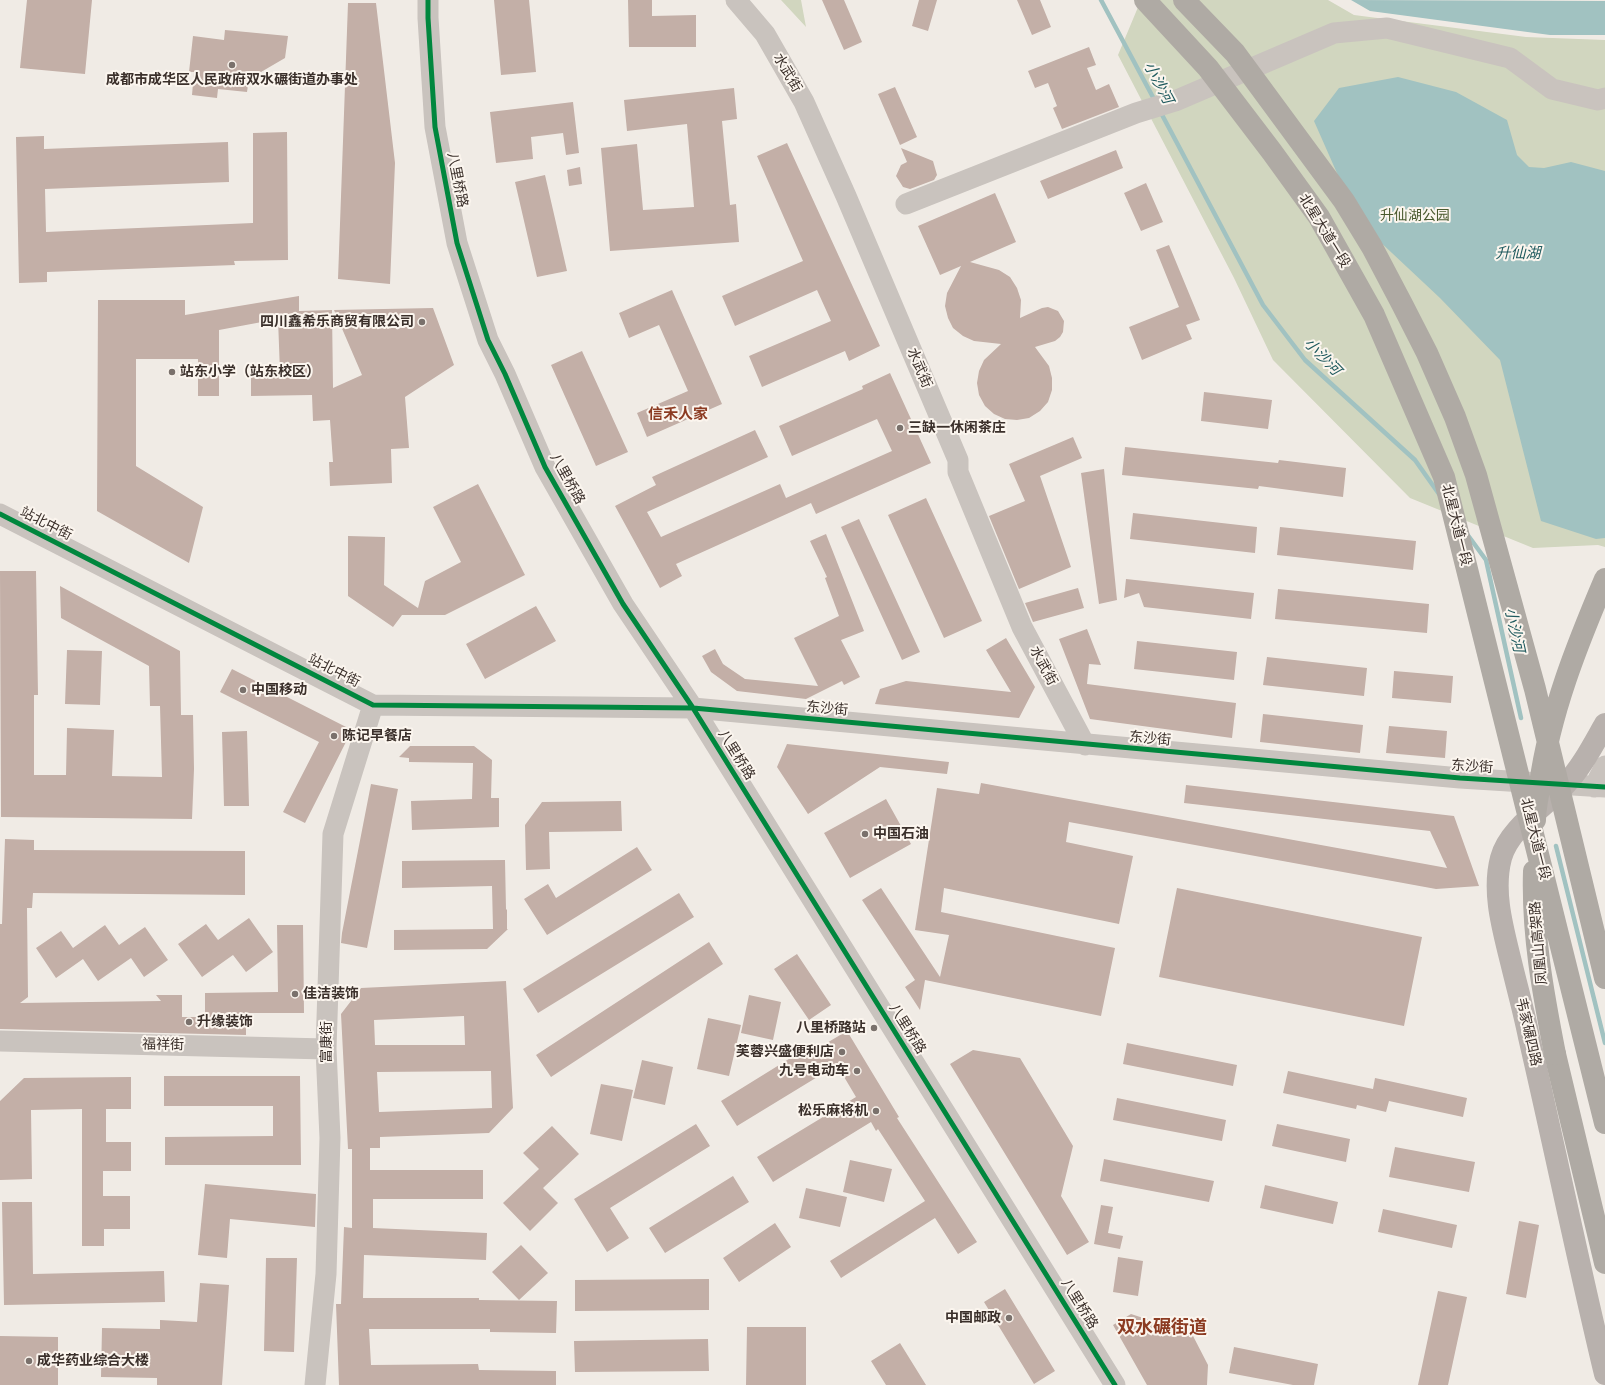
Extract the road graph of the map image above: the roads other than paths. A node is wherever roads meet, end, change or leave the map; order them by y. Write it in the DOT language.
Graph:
graph roads {
  1 [pos="428,0"];
  2 [pos="736,0"];
  3 [pos="1146,0"];
  4 [pos="1184,0"];
  5 [pos="1605,98"];
  6 [pos="906,204"];
  7 [pos="0,514"];
  8 [pos="1605,579"];
  9 [pos="373,705"];
  10 [pos="693,708"];
  11 [pos="1605,724"];
  12 [pos="1085,745"];
  13 [pos="1605,766"];
  14 [pos="1565,785"];
  15 [pos="1600,787"];
  16 [pos="1605,978"];
  17 [pos="0,1041"];
  18 [pos="326,1048"];
  19 [pos="1605,1123"];
  20 [pos="1605,1263"];
  21 [pos="1605,1374"];
  22 [pos="315,1385"];
  23 [pos="1115,1385"];
  1 -- 10 [label="street, 八里桥路"];
  2 -- 12 [label="street, 水武街"];
  3 -- 19 [label="highway, 北星大道一段, bridge"];
  4 -- 16 [label="highway, bridge"];
  5 -- 6 [label="street"];
  7 -- 9 [label="street, 站北中街"];
  8 -- 20 [label="highway, 凤凰山高架路, bridge"];
  9 -- 10 [label="street, 站北中街"];
  9 -- 18 [label="street, 富康街"];
  10 -- 12 [label="street, 东沙街"];
  10 -- 23 [label="street, 八里桥路"];
  11 -- 14 [label="main road, 韦家碾四路"];
  12 -- 14 [label="street, 东沙街"];
  13 -- 15 [label="street"];
  14 -- 15 [label="street, 东沙街"];
  14 -- 21 [label="main road, 韦家碾四路"];
  17 -- 18 [label="street, 福祥街"];
  18 -- 22 [label="street, 富康街"];
}
